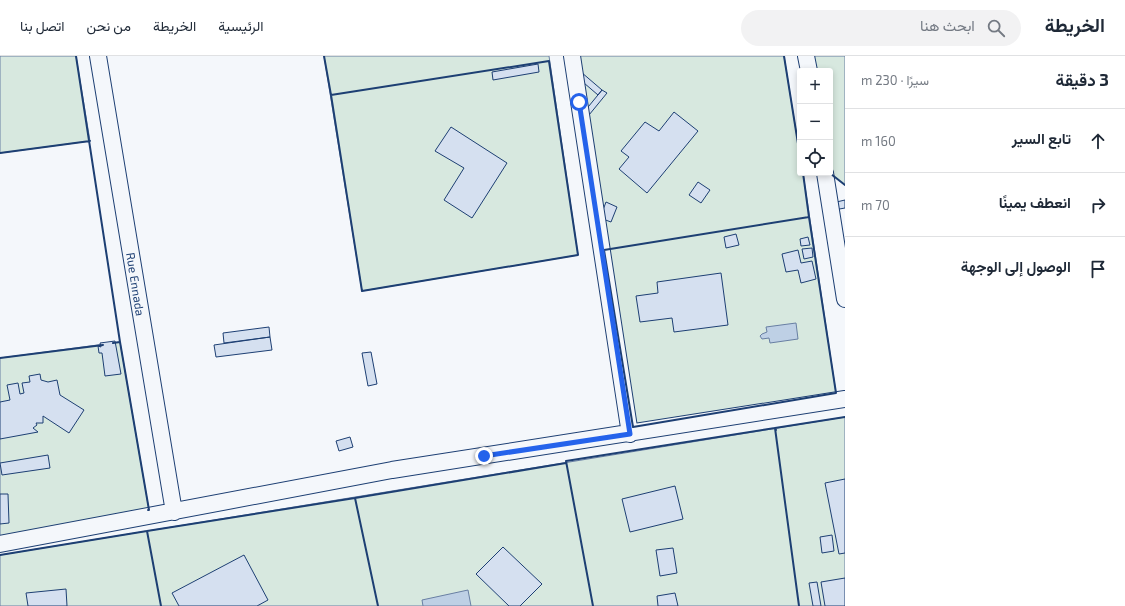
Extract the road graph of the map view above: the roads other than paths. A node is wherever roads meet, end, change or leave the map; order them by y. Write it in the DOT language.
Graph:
graph roads {
  1 [pos="98,56"];
  2 [pos="572,56"];
  3 [pos="806,56"];
  4 [pos="808,68"];
  5 [pos="825,176"];
  6 [pos="845,299"];
  7 [pos="845,399"];
  8 [pos="630,434"];
  9 [pos="174,512"];
  10 [pos="0,544"];
  1 -- 9 [label="street, Rue Ennada"];
  2 -- 8 [label="street"];
  3 -- 4 [label="street"];
  5 -- 6 [label="street"];
  7 -- 8 [label="street"];
  8 -- 9 [label="street"];
  9 -- 10 [label="street"];
}
